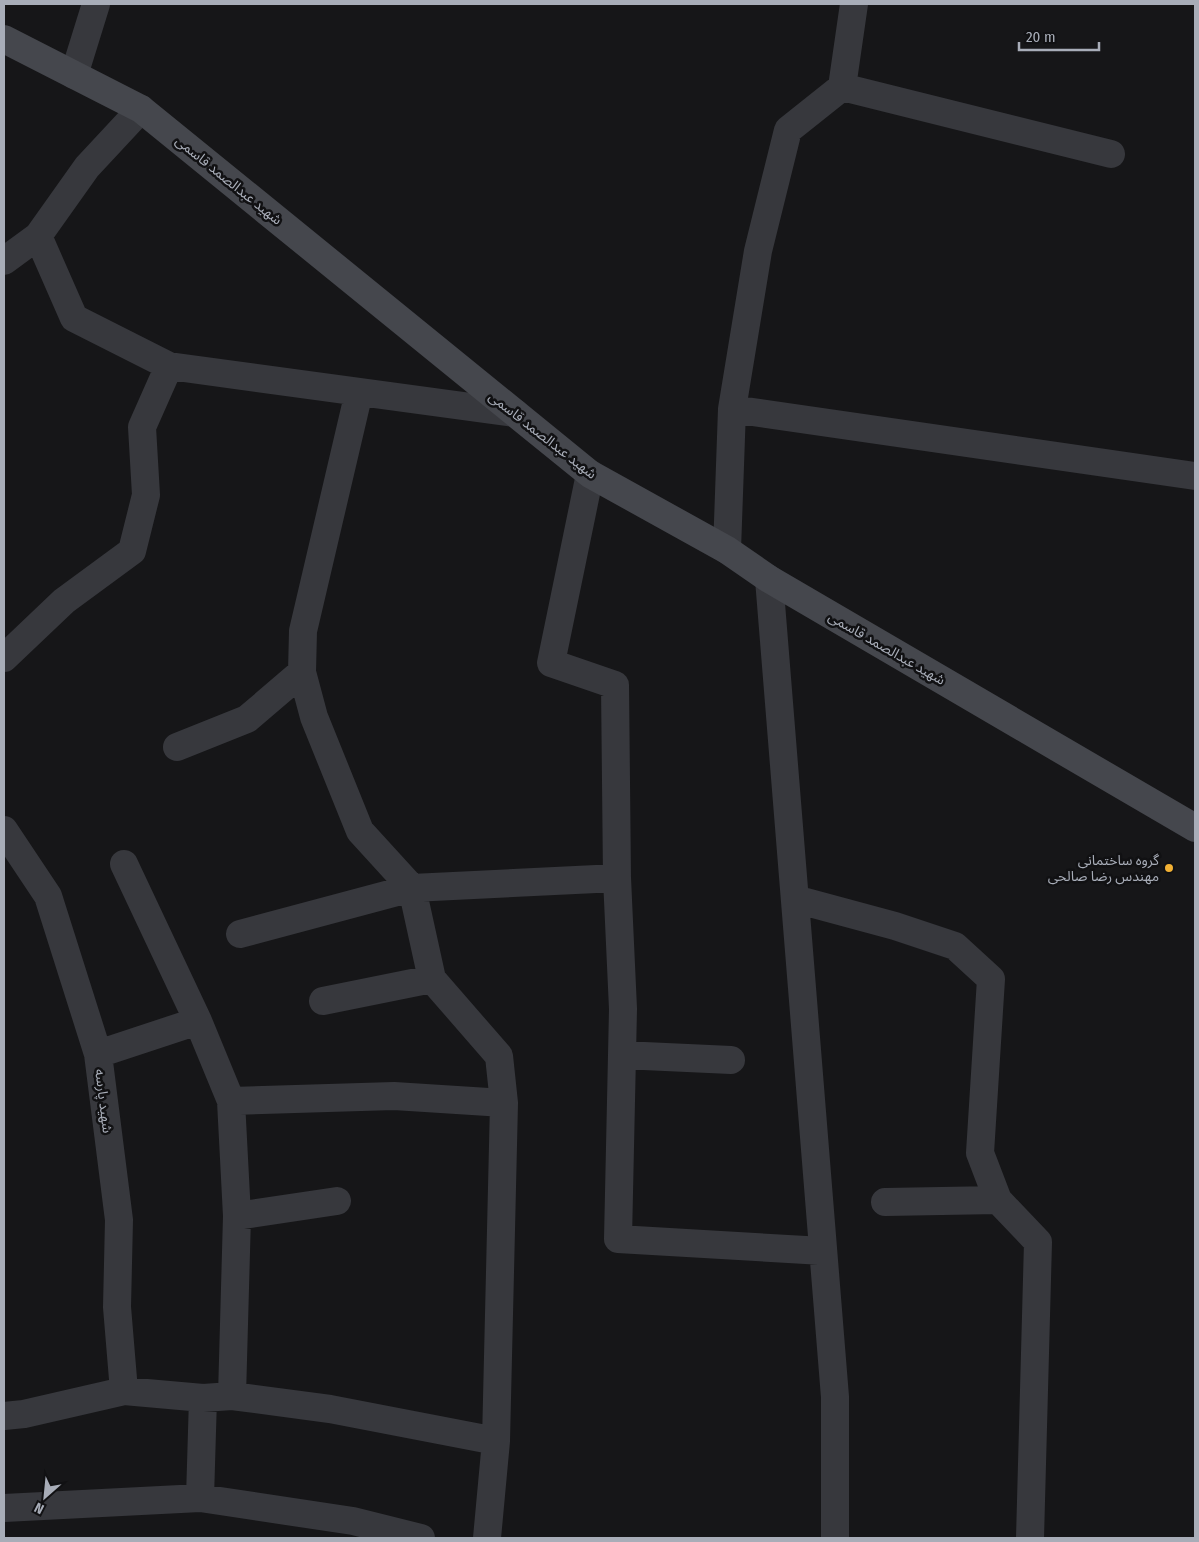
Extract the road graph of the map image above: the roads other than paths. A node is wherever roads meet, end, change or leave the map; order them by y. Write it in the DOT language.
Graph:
graph roads {
  1 [pos="96,4"];
  2 [pos="854,4"];
  3 [pos="4,39"];
  4 [pos="74,75"];
  5 [pos="842,87"];
  6 [pos="141,109"];
  7 [pos="1112,154"];
  8 [pos="38,236"];
  9 [pos="4,261"];
  10 [pos="169,366"];
  11 [pos="360,392"];
  12 [pos="732,409"];
  13 [pos="515,413"];
  14 [pos="590,474"];
  15 [pos="1195,476"];
  16 [pos="727,550"];
  17 [pos="769,579"];
  18 [pos="4,658"];
  19 [pos="302,672"];
  20 [pos="177,747"];
  21 [pos="1195,828"];
  22 [pos="4,830"];
  23 [pos="124,864"];
  24 [pos="618,878"];
  25 [pos="412,888"];
  26 [pos="795,899"];
  27 [pos="240,934"];
  28 [pos="432,979"];
  29 [pos="323,1001"];
  30 [pos="198,1020"];
  31 [pos="98,1054"];
  32 [pos="622,1055"];
  33 [pos="731,1060"];
  34 [pos="231,1101"];
  35 [pos="504,1103"];
  36 [pos="998,1200"];
  37 [pos="337,1201"];
  38 [pos="884,1202"];
  39 [pos="237,1216"];
  40 [pos="823,1250"];
  41 [pos="124,1392"];
  42 [pos="232,1396"];
  43 [pos="203,1398"];
  44 [pos="4,1416"];
  45 [pos="496,1441"];
  46 [pos="200,1498"];
  47 [pos="4,1508"];
  48 [pos="353,1530"];
  49 [pos="421,1538"];
  50 [pos="487,1538"];
  51 [pos="835,1538"];
  52 [pos="1030,1538"];
  1 -- 4 [label="street"];
  2 -- 5 [label="street"];
  3 -- 4 [label="street, شهید عبدالصمد قاسمی"];
  4 -- 6 [label="street, شهید عبدالصمد قاسمی"];
  5 -- 7 [label="street"];
  5 -- 12 [label="street"];
  6 -- 8 [label="street"];
  6 -- 13 [label="street, شهید عبدالصمد قاسمی"];
  8 -- 9 [label="street"];
  8 -- 10 [label="street"];
  10 -- 11 [label="street"];
  10 -- 18 [label="street"];
  11 -- 13 [label="street"];
  11 -- 19 [label="street"];
  12 -- 15 [label="street"];
  12 -- 16 [label="street"];
  13 -- 14 [label="street, شهید عبدالصمد قاسمی"];
  14 -- 16 [label="street, شهید عبدالصمد قاسمی"];
  14 -- 24 [label="street"];
  16 -- 17 [label="street, شهید عبدالصمد قاسمی"];
  17 -- 21 [label="street, شهید عبدالصمد قاسمی"];
  17 -- 26 [label="street"];
  19 -- 20 [label="street"];
  19 -- 25 [label="street"];
  22 -- 31 [label="street, شهید پارسه"];
  23 -- 30 [label="street"];
  24 -- 25 [label="street"];
  24 -- 32 [label="street"];
  25 -- 27 [label="street"];
  25 -- 28 [label="street"];
  26 -- 36 [label="street"];
  26 -- 40 [label="street"];
  28 -- 29 [label="street"];
  28 -- 35 [label="street"];
  30 -- 31 [label="street"];
  30 -- 34 [label="street"];
  31 -- 41 [label="street, شهید پارسه"];
  32 -- 33 [label="street"];
  32 -- 40 [label="street"];
  34 -- 35 [label="street"];
  34 -- 39 [label="street"];
  35 -- 45 [label="street"];
  36 -- 38 [label="street"];
  36 -- 52 [label="street"];
  37 -- 39 [label="street"];
  39 -- 42 [label="street"];
  40 -- 51 [label="street"];
  41 -- 43 [label="street"];
  41 -- 44 [label="street"];
  42 -- 43 [label="street"];
  42 -- 45 [label="street"];
  43 -- 46 [label="street"];
  45 -- 50 [label="street"];
  46 -- 47 [label="street"];
  46 -- 48 [label="street"];
  48 -- 49 [label="street"];
}
